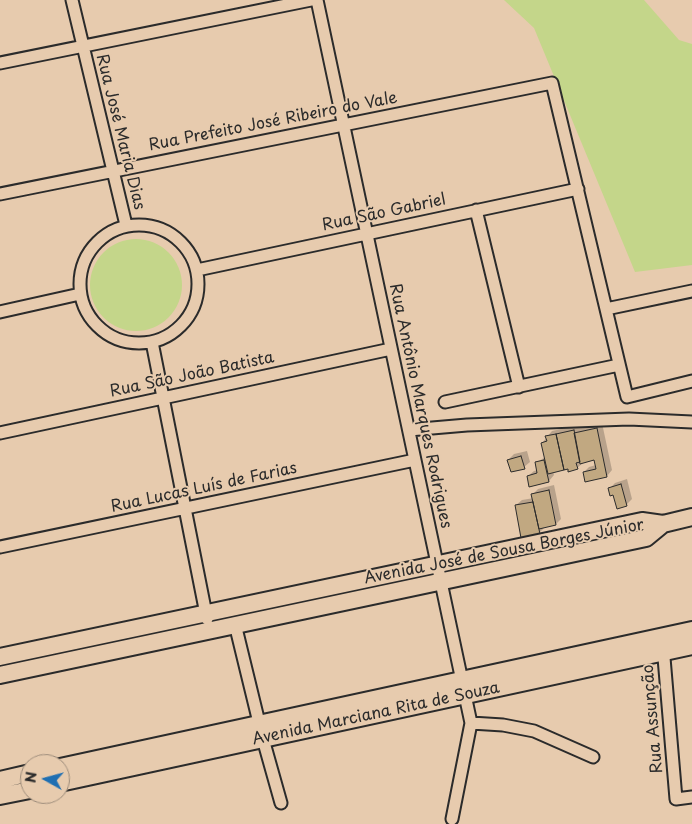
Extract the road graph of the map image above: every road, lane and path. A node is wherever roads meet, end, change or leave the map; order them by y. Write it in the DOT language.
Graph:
graph roads {
  1 [pos="72,0"];
  2 [pos="311,0"];
  3 [pos="317,0"];
  4 [pos="82,46"];
  5 [pos="0,63"];
  6 [pos="343,124"];
  7 [pos="113,171"];
  8 [pos="578,189"];
  9 [pos="0,194"];
  10 [pos="476,210"];
  11 [pos="126,225"];
  12 [pos="367,234"];
  13 [pos="197,270"];
  14 [pos="692,291"];
  15 [pos="80,294"];
  16 [pos="606,309"];
  17 [pos="0,312"];
  18 [pos="152,342"];
  19 [pos="391,349"];
  20 [pos="619,365"];
  21 [pos="692,380"];
  22 [pos="519,387"];
  23 [pos="163,398"];
  24 [pos="445,402"];
  25 [pos="692,422"];
  26 [pos="409,430"];
  27 [pos="0,433"];
  28 [pos="415,460"];
  29 [pos="185,508"];
  30 [pos="692,517"];
  31 [pos="663,524"];
  32 [pos="0,547"];
  33 [pos="437,564"];
  34 [pos="441,581"];
  35 [pos="206,614"];
  36 [pos="235,624"];
  37 [pos="209,630"];
  38 [pos="692,630"];
  39 [pos="663,644"];
  40 [pos="692,646"];
  41 [pos="0,657"];
  42 [pos="0,675"];
  43 [pos="464,687"];
  44 [pos="471,723"];
  45 [pos="261,731"];
  46 [pos="593,757"];
  47 [pos="70,765"];
  48 [pos="20,775"];
  49 [pos="0,780"];
  50 [pos="70,780"];
  51 [pos="20,792"];
  52 [pos="0,796"];
  53 [pos="692,797"];
  54 [pos="281,803"];
  55 [pos="452,819"];
  1 -- 4 [label="street, Rua José Maria Dias"];
  2 -- 4 [label="street"];
  3 -- 6 [label="street, Rua Antônio Marques Rodrigues"];
  4 -- 5 [label="street"];
  4 -- 7 [label="street, Rua José Maria Dias"];
  6 -- 7 [label="street, Rua Prefeito José Ribeiro do Vale"];
  6 -- 8 [label="street, Rua Prefeito José Ribeiro do Vale"];
  6 -- 12 [label="street, Rua Antônio Marques Rodrigues"];
  7 -- 9 [label="street, Rua Prefeito José Ribeiro do Vale"];
  7 -- 11 [label="street, Rua José Maria Dias"];
  8 -- 10 [label="street, Rua São Gabriel"];
  8 -- 16 [label="street"];
  10 -- 12 [label="street, Rua São Gabriel"];
  10 -- 22 [label="street"];
  11 -- 13 [label="street"];
  11 -- 15 [label="street"];
  12 -- 13 [label="street, Rua São Gabriel"];
  12 -- 19 [label="street, Rua Antônio Marques Rodrigues"];
  13 -- 18 [label="street"];
  14 -- 16 [label="street"];
  15 -- 17 [label="street"];
  15 -- 18 [label="street"];
  16 -- 20 [label="street"];
  18 -- 23 [label="street"];
  19 -- 23 [label="street, Rua São João Batista"];
  19 -- 26 [label="street, Rua Antônio Marques Rodrigues"];
  20 -- 21 [label="street"];
  20 -- 22 [label="street"];
  22 -- 24 [label="street"];
  23 -- 27 [label="street, Rua São João Batista"];
  23 -- 29 [label="street"];
  25 -- 26 [label="street"];
  26 -- 28 [label="street, Rua Antônio Marques Rodrigues"];
  28 -- 29 [label="street, Rua Lucas Luís de Farias"];
  28 -- 33 [label="street, Rua Antônio Marques Rodrigues"];
  29 -- 32 [label="street, Rua Lucas Luís de Farias"];
  29 -- 35 [label="street"];
  30 -- 31 [label="street"];
  31 -- 33 [label="street, Avenida José de Sousa Borges Júnior"];
  31 -- 34 [label="street, Avenida José de Sousa Borges Júnior"];
  33 -- 34 [label="street, Rua Antônio Marques Rodrigues"];
  33 -- 35 [label="street, Avenida José de Sousa Borges Júnior"];
  34 -- 36 [label="street, Avenida José de Sousa Borges Júnior"];
  34 -- 43 [label="street, Rua Antônio Marques Rodrigues"];
  35 -- 37 [label="street"];
  35 -- 41 [label="street, Avenida José de Sousa Borges Júnior"];
  36 -- 37 [label="street, Avenida José de Sousa Borges Júnior"];
  36 -- 45 [label="street"];
  37 -- 42 [label="street, Avenida José de Sousa Borges Júnior"];
  38 -- 39 [label="street, Avenida Marciana Rita de Souza"];
  39 -- 40 [label="street, Avenida Marciana Rita de Souza"];
  39 -- 43 [label="street, Avenida Marciana Rita de Souza"];
  39 -- 53 [label="street, Rua Assunção"];
  43 -- 44 [label="street, Rua Antônio Marques Rodrigues"];
  43 -- 45 [label="street, Avenida Marciana Rita de Souza"];
  44 -- 46 [label="street"];
  44 -- 55 [label="street, Rua Antônio Marques Rodrigues"];
  45 -- 47 [label="street, Avenida Marciana Rita de Souza"];
  45 -- 50 [label="street, Avenida Marciana Rita de Souza"];
  45 -- 54 [label="street"];
  48 -- 49 [label="street"];
  51 -- 52 [label="street"];
}
